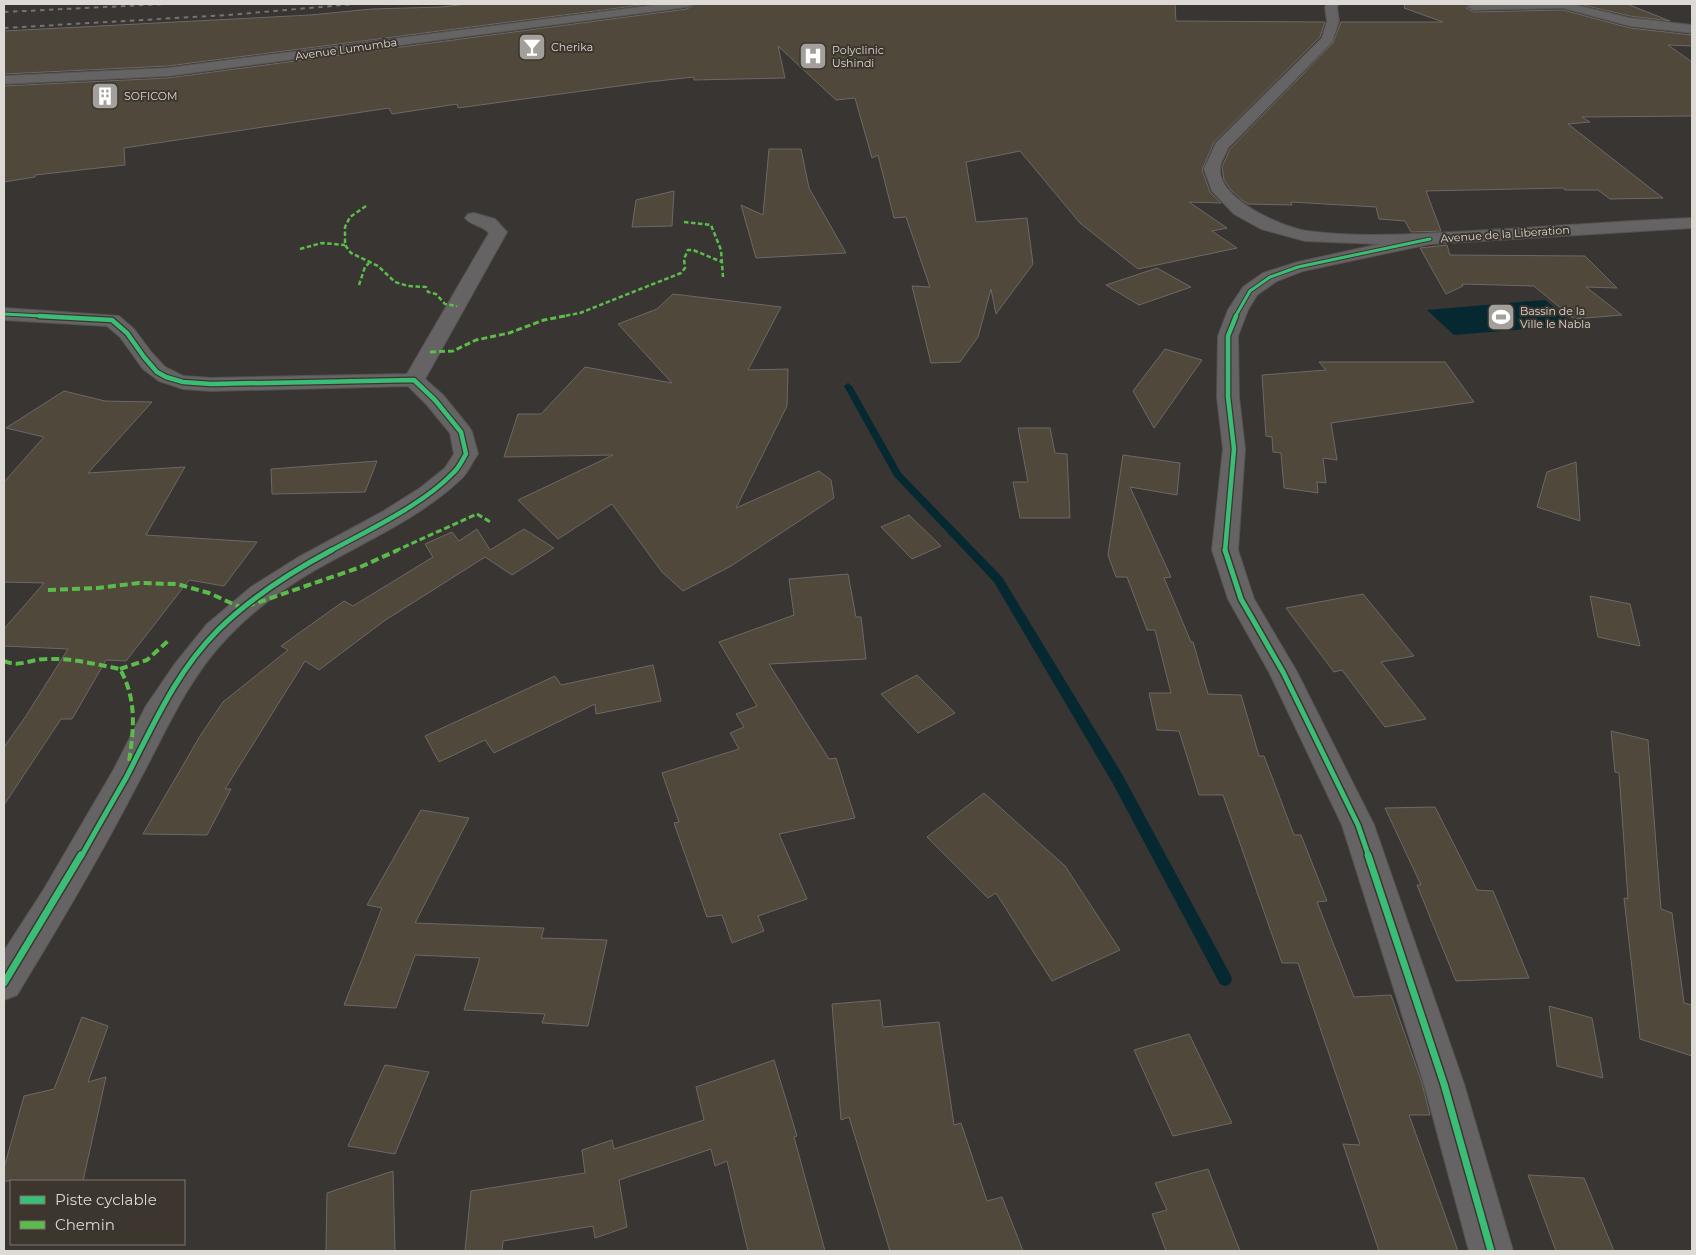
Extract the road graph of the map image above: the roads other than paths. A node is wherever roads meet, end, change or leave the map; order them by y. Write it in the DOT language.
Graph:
graph roads {
  1 [pos="687,4"];
  2 [pos="1333,4"];
  3 [pos="1474,7"];
  4 [pos="1692,29"];
  5 [pos="4,80"];
  6 [pos="474,218"];
  7 [pos="1692,223"];
  8 [pos="1430,239"];
  9 [pos="4,314"];
  10 [pos="414,380"];
  11 [pos="4,983"];
  12 [pos="1491,1251"];
  1 -- 5 [label="street, Avenue Lumumba"];
  2 -- 8 [label="street, Avenue de la Liberation"];
  3 -- 4 [label="street"];
  6 -- 10 [label="street"];
  7 -- 8 [label="street, Avenue de la Liberation"];
  8 -- 12 [label="street"];
  9 -- 10 [label="street"];
  10 -- 11 [label="street"];
}
